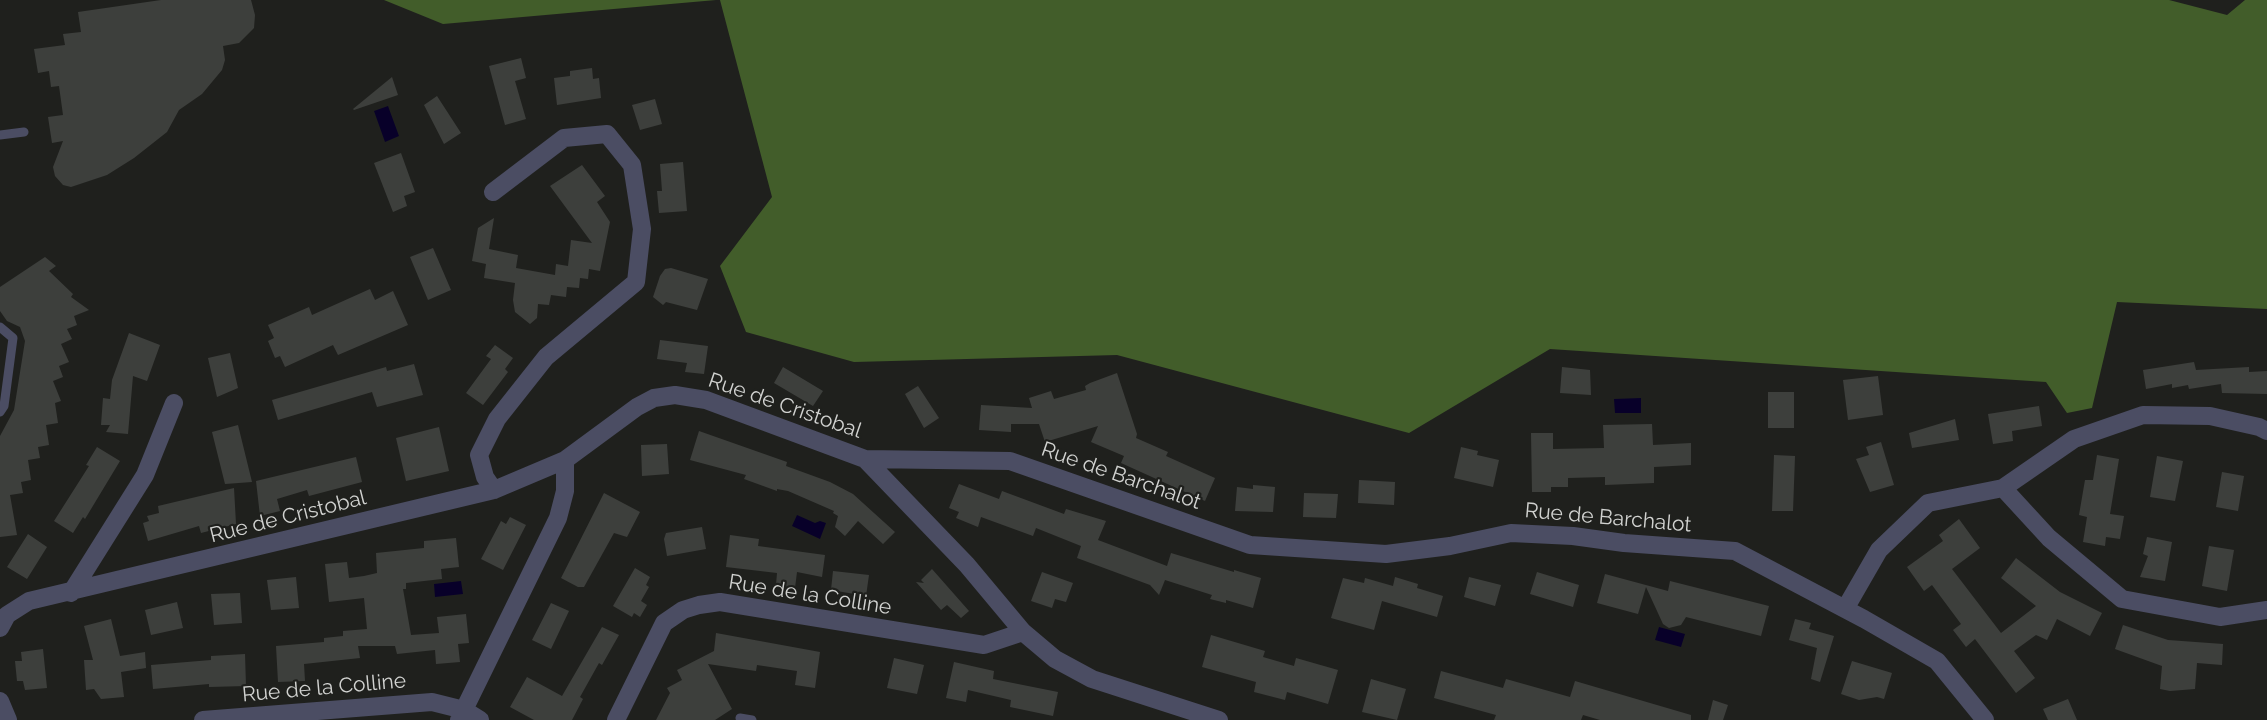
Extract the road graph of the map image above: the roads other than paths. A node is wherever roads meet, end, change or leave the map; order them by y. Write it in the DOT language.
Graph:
graph roads {
  1 [pos="24,132"];
  2 [pos="0,135"];
  3 [pos="493,192"];
  4 [pos="0,327"];
  5 [pos="174,403"];
  6 [pos="0,412"];
  7 [pos="2267,431"];
  8 [pos="865,459"];
  9 [pos="565,460"];
  10 [pos="2003,488"];
  11 [pos="494,490"];
  12 [pos="71,592"];
  13 [pos="1845,609"];
  14 [pos="2267,610"];
  15 [pos="0,627"];
  16 [pos="1023,632"];
  17 [pos="468,717"];
  18 [pos="740,718"];
  19 [pos="204,720"];
  20 [pos="616,720"];
  21 [pos="752,720"];
  22 [pos="1219,720"];
  23 [pos="1985,720"];
  1 -- 2 [label="lane"];
  3 -- 11 [label="street"];
  4 -- 6 [label="lane"];
  5 -- 12 [label="street"];
  7 -- 10 [label="street"];
  8 -- 9 [label="street, Rue de Cristobal"];
  8 -- 13 [label="street, Rue de Barchalot"];
  8 -- 16 [label="street, Rue de Cristobal"];
  9 -- 11 [label="street, Rue de Cristobal"];
  9 -- 17 [label="street"];
  10 -- 13 [label="street"];
  10 -- 14 [label="street"];
  11 -- 12 [label="street, Rue de Cristobal"];
  12 -- 15 [label="street, Rue de Cristobal"];
  13 -- 23 [label="street, Rue de Barchalot"];
  16 -- 20 [label="street, Rue de la Colline"];
  16 -- 22 [label="street, Rue de Cristobal"];
  17 -- 19 [label="street, Rue de la Colline"];
  18 -- 21 [label="lane"];
}
